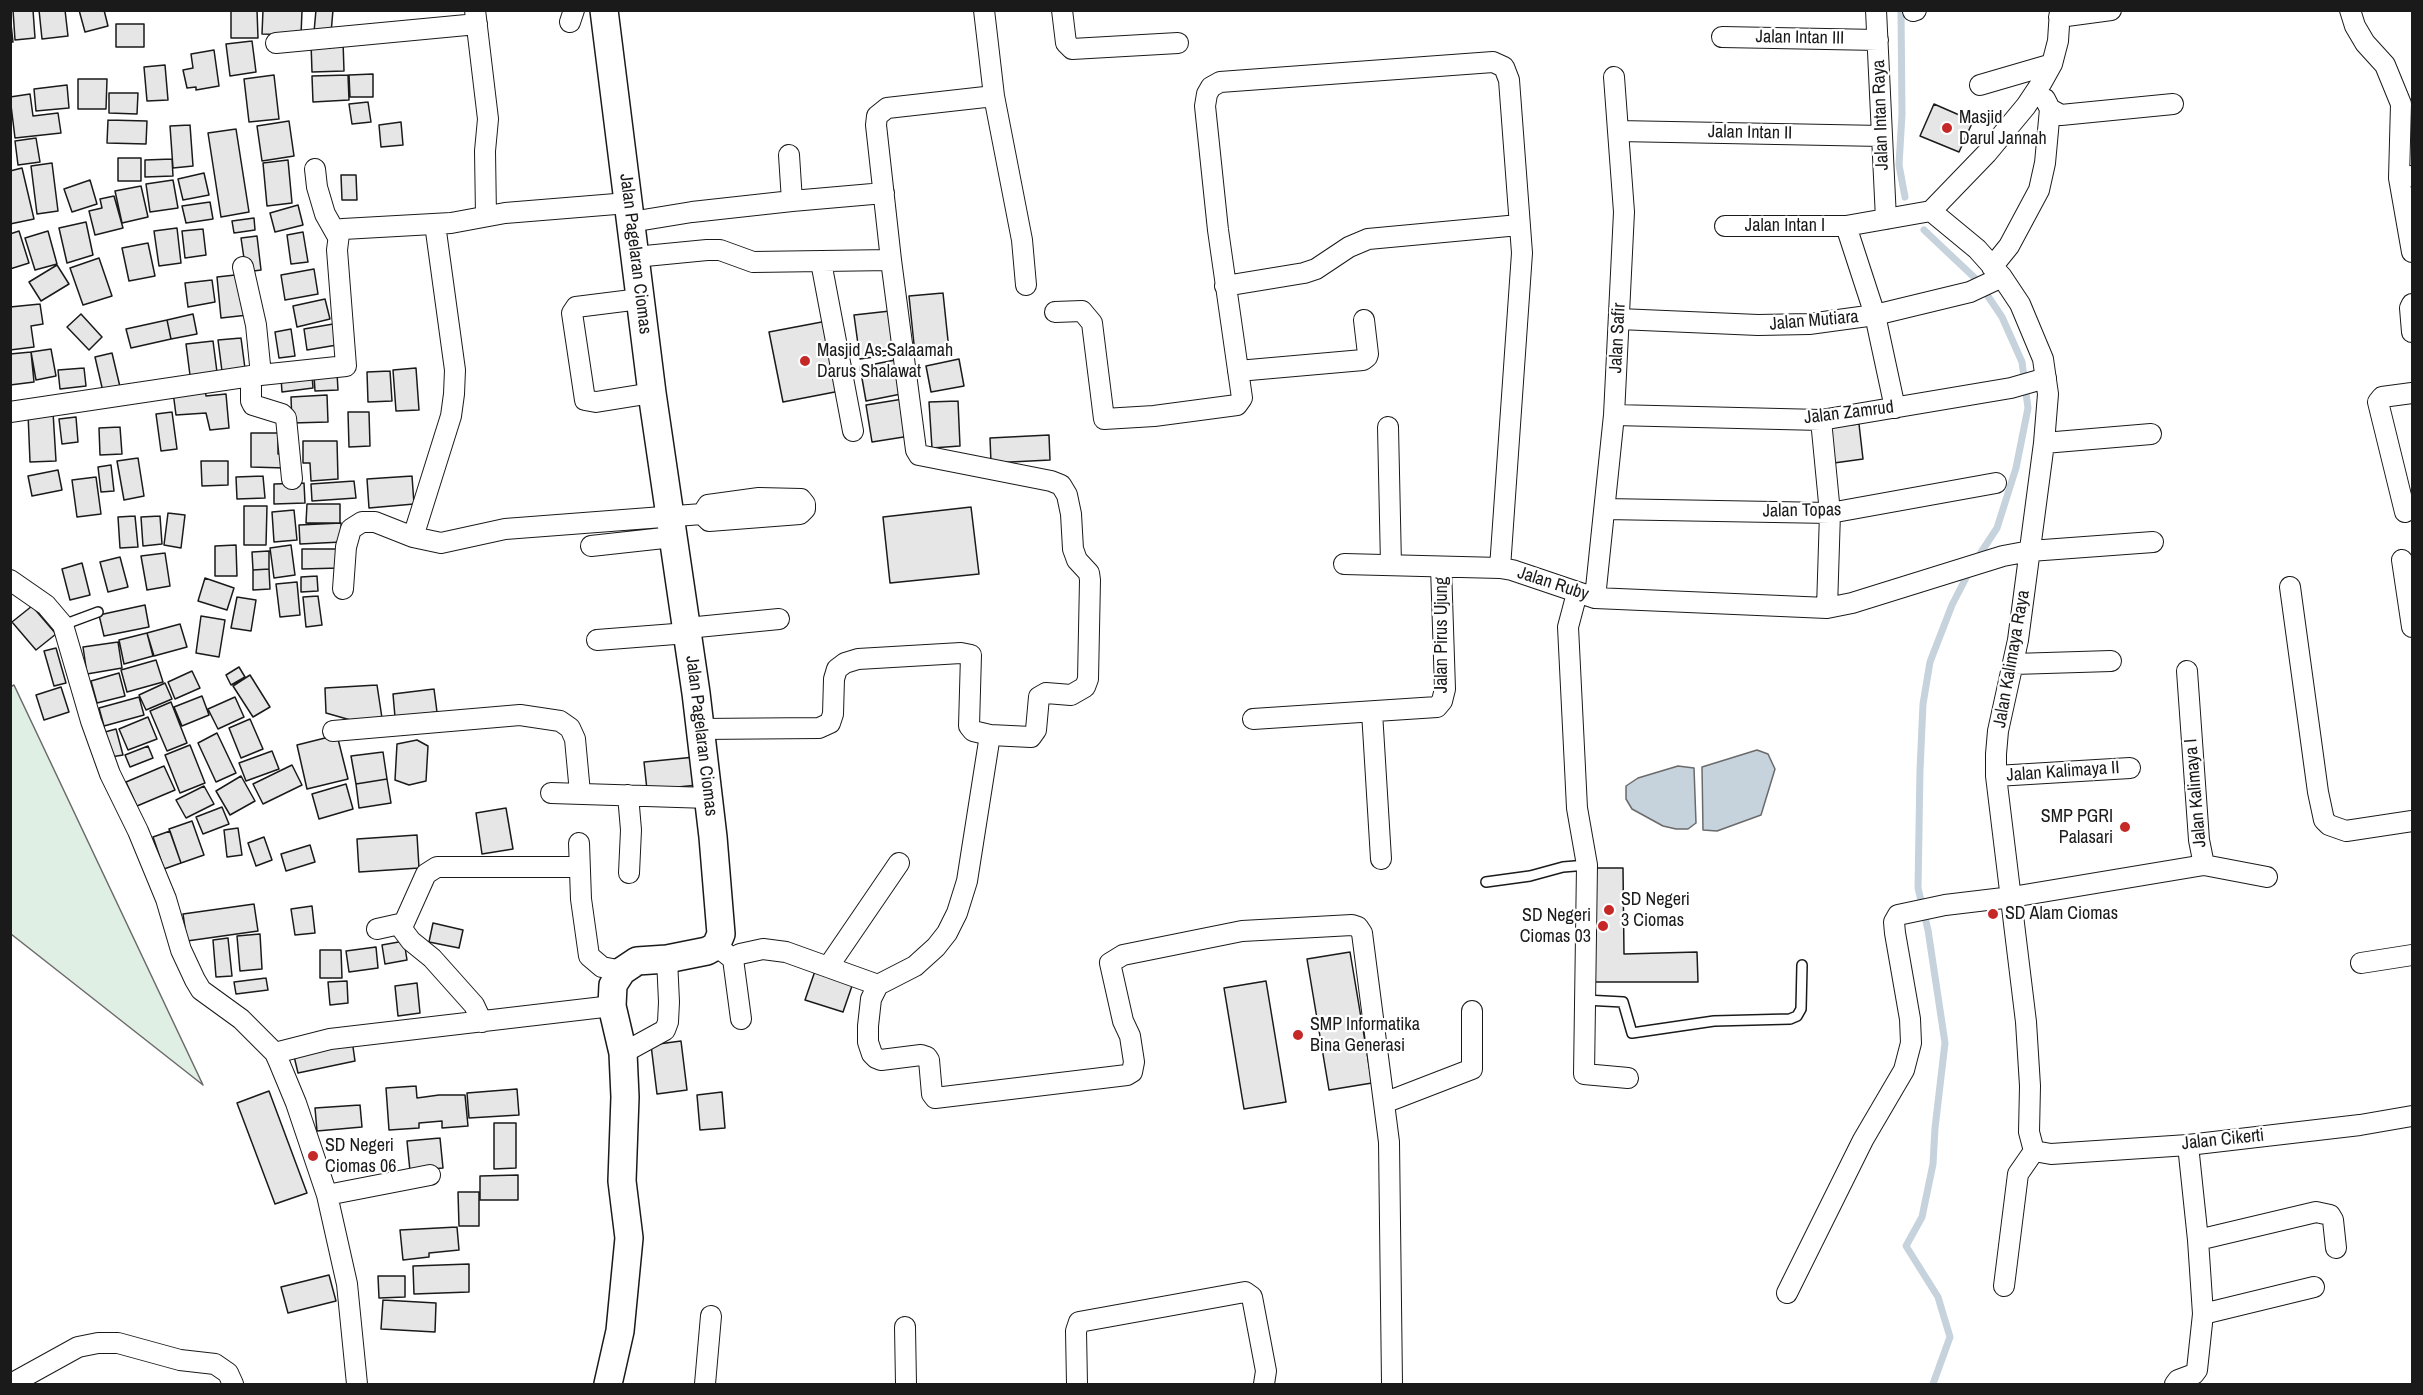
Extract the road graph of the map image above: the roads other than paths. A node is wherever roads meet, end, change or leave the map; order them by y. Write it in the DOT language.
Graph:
graph roads {
  1 [pos="604,10"];
  2 [pos="984,10"];
  3 [pos="1062,10"];
  4 [pos="1876,10"];
  5 [pos="2111,10"];
  6 [pos="2350,10"];
  7 [pos="2059,14"];
  8 [pos="476,17"];
  9 [pos="1722,37"];
  10 [pos="1878,40"];
  11 [pos="276,43"];
  12 [pos="1178,43"];
  13 [pos="2052,64"];
  14 [pos="1614,76"];
  15 [pos="2042,82"];
  16 [pos="1980,85"];
  17 [pos="994,96"];
  18 [pos="2173,104"];
  19 [pos="2050,109"];
  20 [pos="1618,131"];
  21 [pos="1882,136"];
  22 [pos="789,155"];
  23 [pos="315,169"];
  24 [pos="2406,177"];
  25 [pos="884,193"];
  26 [pos="792,201"];
  27 [pos="1929,211"];
  28 [pos="630,213"];
  29 [pos="486,216"];
  30 [pos="1893,218"];
  31 [pos="435,224"];
  32 [pos="1519,225"];
  33 [pos="1725,226"];
  34 [pos="1846,226"];
  35 [pos="338,237"];
  36 [pos="2412,252"];
  37 [pos="635,257"];
  38 [pos="891,260"];
  39 [pos="821,262"];
  40 [pos="243,267"];
  41 [pos="1987,281"];
  42 [pos="1026,285"];
  43 [pos="1225,286"];
  44 [pos="640,300"];
  45 [pos="2412,304"];
  46 [pos="1055,312"];
  47 [pos="1875,315"];
  48 [pos="1619,319"];
  49 [pos="1364,320"];
  50 [pos="2412,332"];
  51 [pos="1238,372"];
  52 [pos="256,376"];
  53 [pos="2032,383"];
  54 [pos="652,393"];
  55 [pos="2412,393"];
  56 [pos="1895,408"];
  57 [pos="10,412"];
  58 [pos="1614,416"];
  59 [pos="1821,420"];
  60 [pos="1389,427"];
  61 [pos="853,431"];
  62 [pos="2151,434"];
  63 [pos="2044,443"];
  64 [pos="292,479"];
  65 [pos="1996,483"];
  66 [pos="1605,509"];
  67 [pos="2405,512"];
  68 [pos="1830,513"];
  69 [pos="702,514"];
  70 [pos="672,527"];
  71 [pos="413,537"];
  72 [pos="2153,542"];
  73 [pos="591,546"];
  74 [pos="2031,551"];
  75 [pos="2402,560"];
  76 [pos="1344,564"];
  77 [pos="1390,566"];
  78 [pos="1441,567"];
  79 [pos="1500,568"];
  80 [pos="10,580"];
  81 [pos="2290,587"];
  82 [pos="343,589"];
  83 [pos="1586,595"];
  84 [pos="1827,608"];
  85 [pos="98,612"];
  86 [pos="779,620"];
  87 [pos="63,625"];
  88 [pos="2412,627"];
  89 [pos="688,630"];
  90 [pos="597,640"];
  91 [pos="2111,661"];
  92 [pos="2014,664"];
  93 [pos="2187,671"];
  94 [pos="1372,712"];
  95 [pos="1252,718"];
  96 [pos="700,729"];
  97 [pos="333,731"];
  98 [pos="990,735"];
  99 [pos="2130,768"];
  100 [pos="1996,776"];
  101 [pos="551,793"];
  102 [pos="580,793"];
  103 [pos="628,795"];
  104 [pos="709,798"];
  105 [pos="2412,821"];
  106 [pos="579,843"];
  107 [pos="1381,860"];
  108 [pos="899,863"];
  109 [pos="1587,865"];
  110 [pos="2204,865"];
  111 [pos="579,867"];
  112 [pos="629,873"];
  113 [pos="2267,877"];
  114 [pos="1486,882"];
  115 [pos="2012,897"];
  116 [pos="399,925"];
  117 [pos="377,929"];
  118 [pos="725,953"];
  119 [pos="2412,955"];
  120 [pos="668,959"];
  121 [pos="2361,963"];
  122 [pos="1802,965"];
  123 [pos="828,967"];
  124 [pos="622,970"];
  125 [pos="878,985"];
  126 [pos="1585,1000"];
  127 [pos="612,1006"];
  128 [pos="1472,1011"];
  129 [pos="741,1019"];
  130 [pos="482,1022"];
  131 [pos="275,1053"];
  132 [pos="623,1053"];
  133 [pos="1628,1078"];
  134 [pos="1384,1102"];
  135 [pos="2412,1116"];
  136 [pos="2188,1145"];
  137 [pos="2034,1151"];
  138 [pos="430,1175"];
  139 [pos="327,1195"];
  140 [pos="2198,1240"];
  141 [pos="2336,1248"];
  142 [pos="2004,1286"];
  143 [pos="2314,1287"];
  144 [pos="1787,1293"];
  145 [pos="2203,1314"];
  146 [pos="711,1316"];
  147 [pos="905,1327"];
  148 [pos="11,1384"];
  149 [pos="233,1384"];
  150 [pos="357,1384"];
  151 [pos="608,1384"];
  152 [pos="705,1384"];
  153 [pos="906,1384"];
  154 [pos="1077,1384"];
  155 [pos="1264,1384"];
  156 [pos="1392,1384"];
  157 [pos="2175,1384"];
  1 -- 28 [label="main road, Jalan Pagelaran Ciomas"];
  2 -- 17 [label="street"];
  3 -- 12 [label="street"];
  4 -- 10 [label="street, Jalan Intan Raya"];
  5 -- 7 [label="street"];
  6 -- 24 [label="street"];
  7 -- 13 [label="street"];
  8 -- 11 [label="street"];
  8 -- 29 [label="street"];
  9 -- 10 [label="street, Jalan Intan III"];
  10 -- 21 [label="street, Jalan Intan Raya"];
  13 -- 15 [label="street"];
  13 -- 16 [label="street"];
  14 -- 20 [label="street, Jalan Safir"];
  15 -- 19 [label="street"];
  15 -- 27 [label="street"];
  17 -- 25 [label="street"];
  17 -- 42 [label="street"];
  18 -- 19 [label="street"];
  19 -- 41 [label="street"];
  20 -- 21 [label="street, Jalan Intan II"];
  20 -- 48 [label="street, Jalan Safir"];
  21 -- 30 [label="street, Jalan Intan Raya"];
  22 -- 26 [label="street"];
  23 -- 35 [label="street"];
  24 -- 36 [label="street"];
  25 -- 26 [label="street"];
  25 -- 38 [label="street"];
  26 -- 28 [label="street"];
  27 -- 30 [label="street, Jalan Intan I"];
  27 -- 41 [label="street, Jalan Kalimaya Raya"];
  28 -- 29 [label="street"];
  28 -- 37 [label="main road, Jalan Pagelaran Ciomas"];
  29 -- 31 [label="street"];
  30 -- 34 [label="street, Jalan Intan I"];
  31 -- 35 [label="street"];
  31 -- 71 [label="street"];
  32 -- 43 [label="street"];
  32 -- 43 [label="street, Jalan Ruby"];
  32 -- 79 [label="street, Jalan Ruby"];
  33 -- 34 [label="street, Jalan Intan I"];
  34 -- 47 [label="street"];
  35 -- 52 [label="street"];
  37 -- 39 [label="street"];
  37 -- 44 [label="main road, Jalan Pagelaran Ciomas"];
  38 -- 39 [label="street"];
  38 -- 98 [label="street"];
  39 -- 61 [label="street"];
  40 -- 52 [label="street"];
  41 -- 47 [label="street, Jalan Mutiara"];
  41 -- 53 [label="street, Jalan Kalimaya Raya"];
  43 -- 51 [label="street"];
  44 -- 54 [label="main road, Jalan Pagelaran Ciomas"];
  44 -- 54 [label="street"];
  45 -- 50 [label="street"];
  46 -- 51 [label="street"];
  47 -- 48 [label="street, Jalan Mutiara"];
  47 -- 56 [label="street"];
  48 -- 58 [label="street, Jalan Safir"];
  49 -- 51 [label="street"];
  52 -- 57 [label="street"];
  52 -- 64 [label="street"];
  53 -- 56 [label="street, Jalan Zamrud"];
  53 -- 63 [label="street, Jalan Kalimaya Raya"];
  54 -- 70 [label="main road, Jalan Pagelaran Ciomas"];
  55 -- 67 [label="street"];
  56 -- 59 [label="street, Jalan Zamrud"];
  58 -- 59 [label="street, Jalan Zamrud"];
  58 -- 66 [label="street, Jalan Safir"];
  59 -- 68 [label="street"];
  60 -- 77 [label="street"];
  62 -- 63 [label="street"];
  63 -- 74 [label="street, Jalan Kalimaya Raya"];
  65 -- 68 [label="street, Jalan Topas"];
  66 -- 68 [label="street, Jalan Topas"];
  66 -- 83 [label="street, Jalan Safir"];
  68 -- 84 [label="street"];
  69 -- 70 [label="street"];
  70 -- 71 [label="street"];
  70 -- 73 [label="street"];
  70 -- 89 [label="main road, Jalan Pagelaran Ciomas"];
  71 -- 82 [label="street"];
  72 -- 74 [label="street, Jalan Ruby"];
  74 -- 84 [label="street, Jalan Ruby"];
  74 -- 92 [label="street, Jalan Kalimaya Raya"];
  75 -- 88 [label="street"];
  76 -- 77 [label="street"];
  77 -- 78 [label="street"];
  78 -- 79 [label="street"];
  78 -- 94 [label="street, Jalan Pirus Ujung"];
  79 -- 83 [label="street, Jalan Ruby"];
  80 -- 87 [label="street"];
  81 -- 105 [label="street"];
  83 -- 84 [label="street, Jalan Ruby"];
  83 -- 109 [label="street, Jalan Safir"];
  85 -- 87 [label="lane"];
  86 -- 89 [label="street"];
  87 -- 131 [label="street"];
  89 -- 90 [label="street"];
  89 -- 96 [label="main road, Jalan Pagelaran Ciomas"];
  91 -- 92 [label="street"];
  92 -- 100 [label="street, Jalan Kalimaya Raya"];
  93 -- 110 [label="street, Jalan Kalimaya I"];
  94 -- 95 [label="street"];
  94 -- 107 [label="street"];
  96 -- 98 [label="street"];
  96 -- 104 [label="main road, Jalan Pagelaran Ciomas"];
  97 -- 102 [label="street"];
  98 -- 125 [label="street"];
  99 -- 100 [label="street, Jalan Kalimaya II"];
  100 -- 115 [label="street, Jalan Kalimaya Raya"];
  101 -- 102 [label="street"];
  102 -- 103 [label="street"];
  103 -- 104 [label="street"];
  103 -- 112 [label="street"];
  104 -- 118 [label="main road, Jalan Pagelaran Ciomas"];
  106 -- 111 [label="street"];
  108 -- 123 [label="street"];
  109 -- 114 [label="lane"];
  109 -- 126 [label="street, Jalan Safir"];
  110 -- 113 [label="street"];
  110 -- 115 [label="street, Jalan Kalimaya I"];
  111 -- 116 [label="street"];
  111 -- 124 [label="street"];
  115 -- 137 [label="street, Jalan Kalimaya Raya"];
  115 -- 144 [label="street, Jalan Kalimaya I"];
  116 -- 117 [label="street"];
  116 -- 130 [label="street"];
  118 -- 120 [label="main road"];
  118 -- 123 [label="street"];
  118 -- 129 [label="street"];
  119 -- 121 [label="street"];
  120 -- 124 [label="main road"];
  120 -- 132 [label="street"];
  122 -- 126 [label="lane"];
  123 -- 125 [label="street"];
  124 -- 127 [label="main road"];
  125 -- 134 [label="street"];
  126 -- 133 [label="street, Jalan Safir"];
  127 -- 130 [label="street"];
  127 -- 132 [label="main road"];
  128 -- 134 [label="street"];
  130 -- 131 [label="street"];
  131 -- 139 [label="street"];
  132 -- 151 [label="main road"];
  134 -- 156 [label="street"];
  135 -- 136 [label="street, Jalan Cikerti"];
  136 -- 137 [label="street, Jalan Cikerti"];
  136 -- 140 [label="street"];
  137 -- 142 [label="street"];
  138 -- 139 [label="street"];
  139 -- 150 [label="street"];
  140 -- 141 [label="street"];
  140 -- 145 [label="street"];
  143 -- 145 [label="street"];
  145 -- 157 [label="street"];
  146 -- 152 [label="street"];
  147 -- 153 [label="street"];
  148 -- 149 [label="street"];
  154 -- 155 [label="street"];
}
